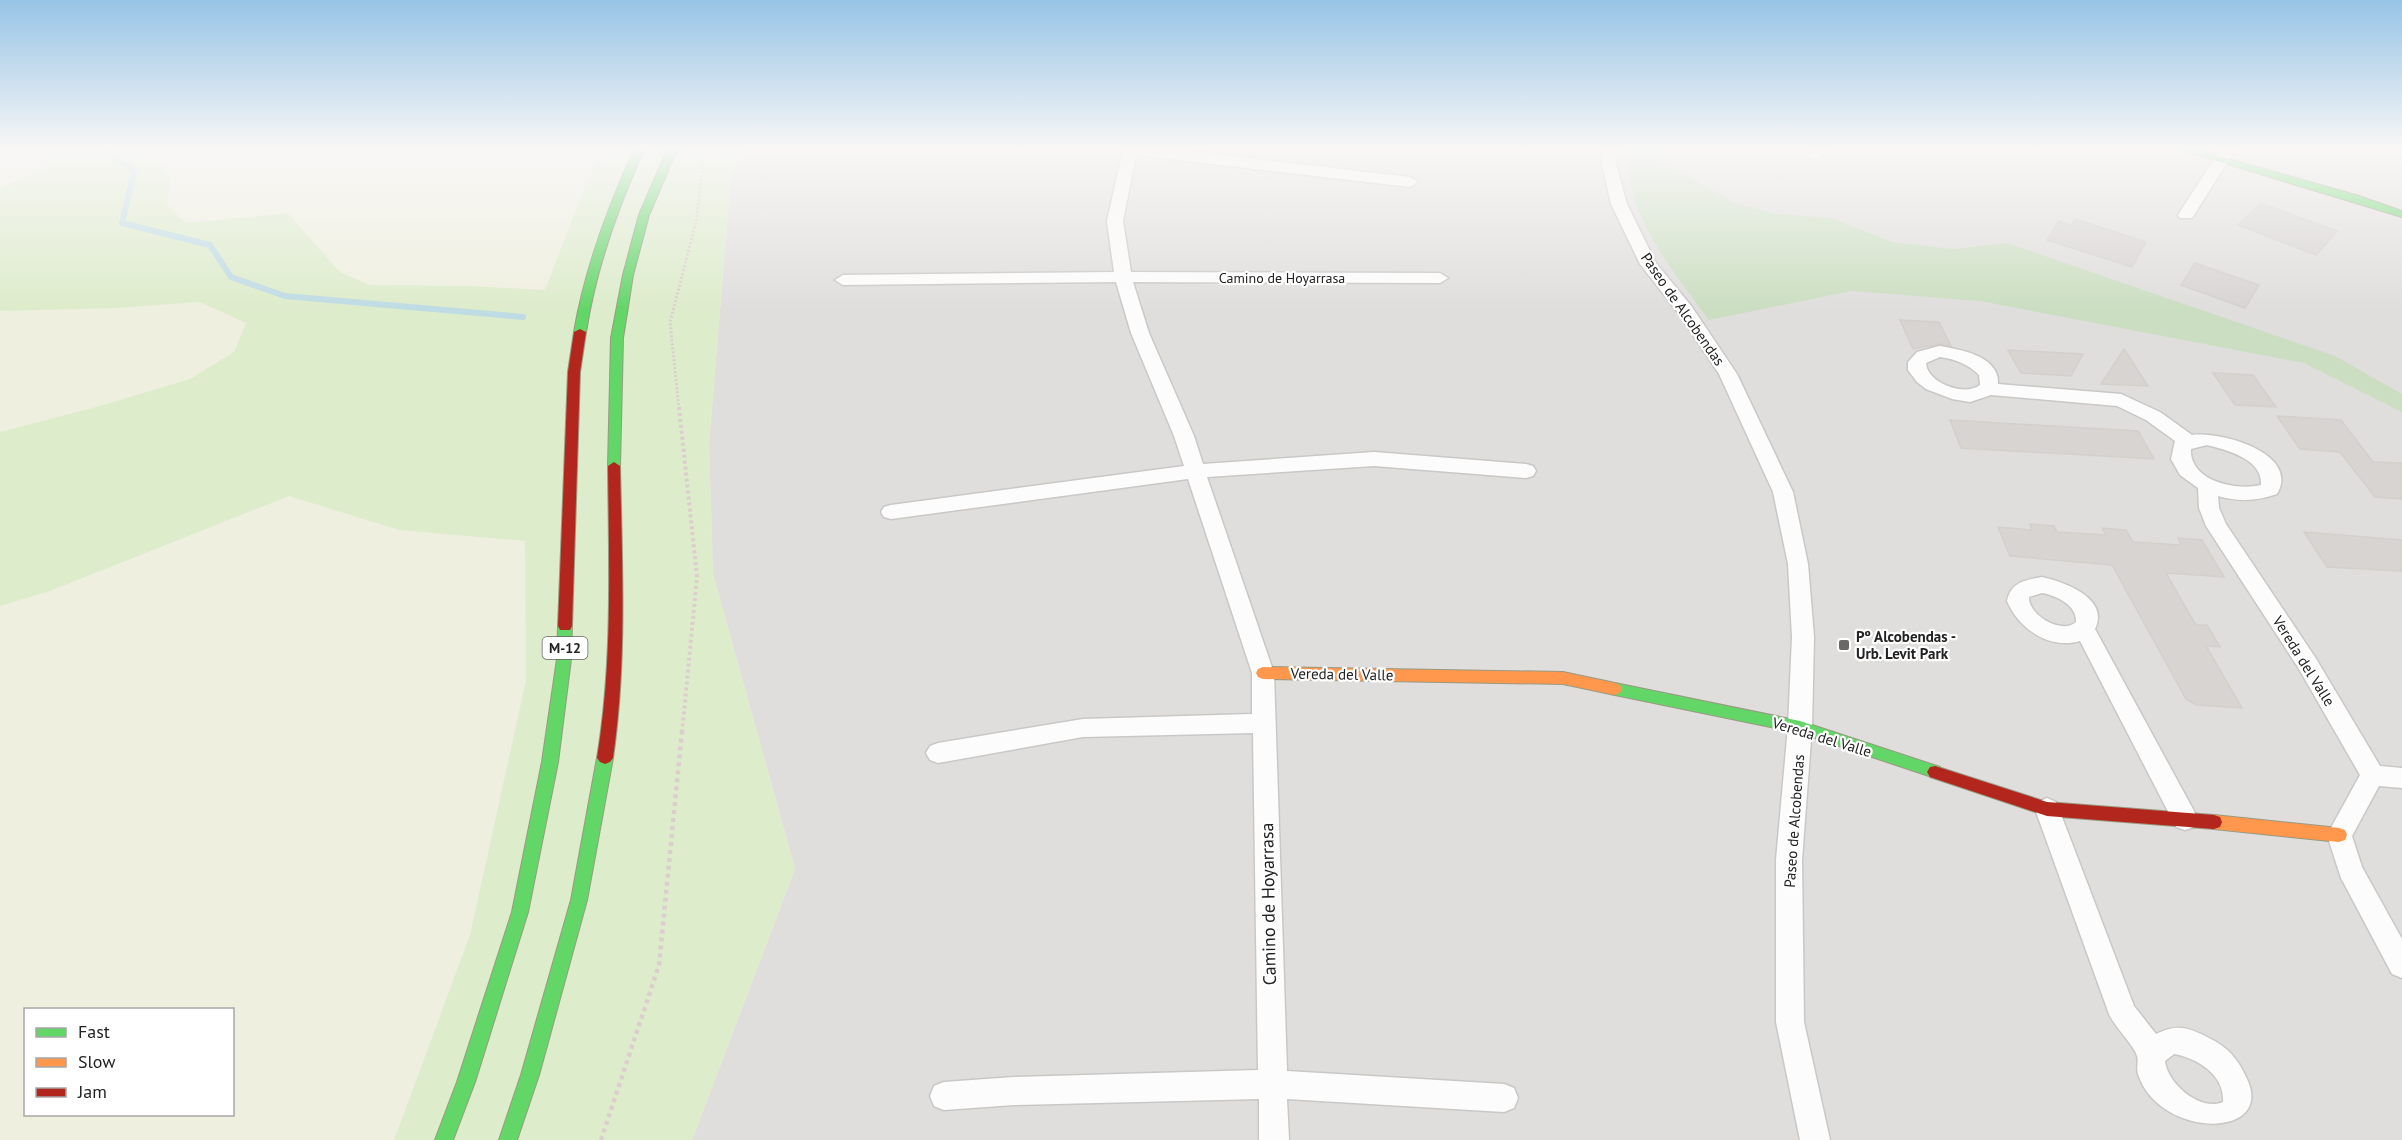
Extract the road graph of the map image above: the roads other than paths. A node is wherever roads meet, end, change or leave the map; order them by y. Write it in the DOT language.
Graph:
graph roads {
  1 [pos="614,203"];
  2 [pos="649,203"];
  3 [pos="1119,203"];
  4 [pos="1619,203"];
  5 [pos="2194,203"];
  6 [pos="2370,203"];
  7 [pos="2402,214"];
  8 [pos="2186,215"];
  9 [pos="1123,277"];
  10 [pos="1440,278"];
  11 [pos="843,280"];
  12 [pos="1989,389"];
  13 [pos="2189,442"];
  14 [pos="1196,471"];
  15 [pos="1526,471"];
  16 [pos="2208,485"];
  17 [pos="891,512"];
  18 [pos="2085,630"];
  19 [pos="1263,672"];
  20 [pos="1264,723"];
  21 [pos="1800,727"];
  22 [pos="938,753"];
  23 [pos="2373,775"];
  24 [pos="2402,778"];
  25 [pos="2047,809"];
  26 [pos="2185,819"];
  27 [pos="2339,836"];
  28 [pos="2402,965"];
  29 [pos="2152,1052"];
  30 [pos="1273,1084"];
  31 [pos="944,1095"];
  32 [pos="1504,1098"];
  33 [pos="444,1140"];
  34 [pos="508,1140"];
  35 [pos="1274,1140"];
  36 [pos="1815,1140"];
  1 -- 33 [label="main road, M-12"];
  2 -- 34 [label="main road"];
  3 -- 9 [label="street, Camino de Hoyarrasa"];
  4 -- 21 [label="street, Paseo de Alcobendas"];
  5 -- 8 [label="street"];
  6 -- 7 [label="main road"];
  9 -- 10 [label="street, Camino de Hoyarrasa"];
  9 -- 11 [label="street, Camino de Hoyarrasa"];
  9 -- 14 [label="street, Camino de Hoyarrasa"];
  12 -- 13 [label="street"];
  13 -- 16 [label="street"];
  13 -- 16 [label="street"];
  14 -- 15 [label="street"];
  14 -- 17 [label="street"];
  14 -- 19 [label="street, Camino de Hoyarrasa"];
  16 -- 23 [label="street, Vereda del Valle"];
  18 -- 26 [label="street"];
  19 -- 20 [label="street, Camino de Hoyarrasa"];
  19 -- 21 [label="main road, Vereda del Valle"];
  20 -- 22 [label="street"];
  20 -- 30 [label="street, Camino de Hoyarrasa"];
  21 -- 25 [label="main road, Vereda del Valle"];
  21 -- 36 [label="street, Paseo de Alcobendas"];
  23 -- 24 [label="street"];
  23 -- 27 [label="street"];
  25 -- 26 [label="main road, Vereda del Valle"];
  25 -- 29 [label="street"];
  26 -- 27 [label="main road, Vereda del Valle"];
  27 -- 28 [label="street"];
  30 -- 31 [label="street"];
  30 -- 32 [label="street"];
  30 -- 35 [label="street, Camino de Hoyarrasa"];
}
